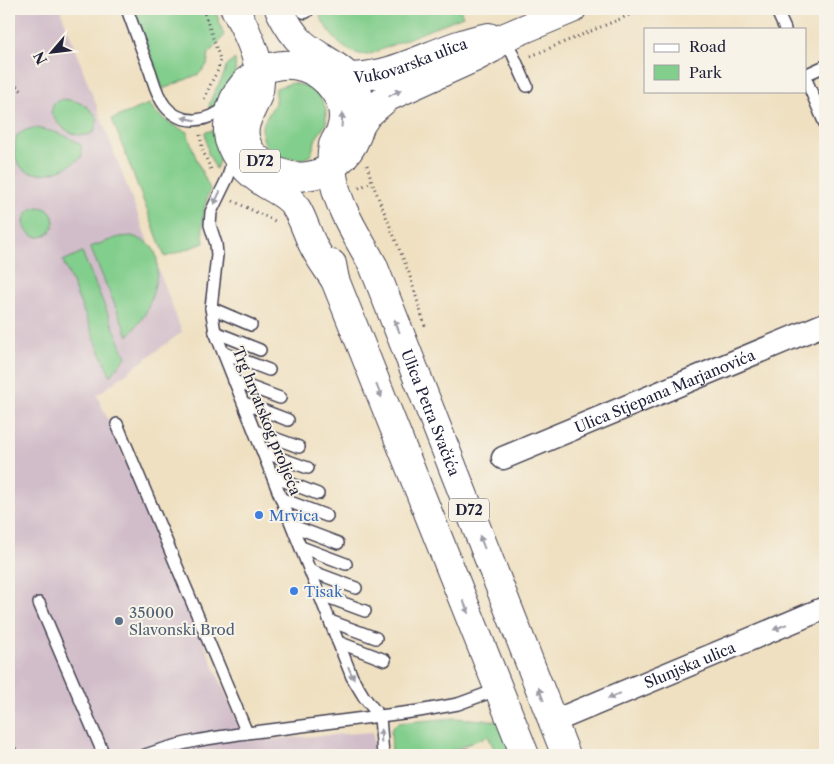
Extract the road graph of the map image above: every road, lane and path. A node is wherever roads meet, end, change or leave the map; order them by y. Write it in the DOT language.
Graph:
graph roads {
  1 [pos="127,9"];
  2 [pos="203,9"];
  3 [pos="228,9"];
  4 [pos="235,9"];
  5 [pos="268,9"];
  6 [pos="297,9"];
  7 [pos="572,9"];
  8 [pos="644,9"];
  9 [pos="776,9"];
  10 [pos="784,28"];
  11 [pos="505,37"];
  12 [pos="524,59"];
  13 [pos="825,66"];
  14 [pos="309,69"];
  15 [pos="806,76"];
  16 [pos="350,78"];
  17 [pos="806,78"];
  18 [pos="9,80"];
  19 [pos="245,86"];
  20 [pos="527,86"];
  21 [pos="22,92"];
  22 [pos="202,106"];
  23 [pos="825,124"];
  24 [pos="360,126"];
  25 [pos="200,136"];
  26 [pos="234,152"];
  27 [pos="339,161"];
  28 [pos="212,171"];
  29 [pos="286,175"];
  30 [pos="372,182"];
  31 [pos="357,189"];
  32 [pos="336,280"];
  33 [pos="211,308"];
  34 [pos="825,324"];
  35 [pos="250,325"];
  36 [pos="215,332"];
  37 [pos="260,350"];
  38 [pos="224,354"];
  39 [pos="269,370"];
  40 [pos="234,382"];
  41 [pos="280,398"];
  42 [pos="244,403"];
  43 [pos="288,420"];
  44 [pos="117,424"];
  45 [pos="255,431"];
  46 [pos="299,447"];
  47 [pos="263,452"];
  48 [pos="503,458"];
  49 [pos="308,468"];
  50 [pos="274,477"];
  51 [pos="318,494"];
  52 [pos="282,499"];
  53 [pos="327,516"];
  54 [pos="293,526"];
  55 [pos="338,543"];
  56 [pos="301,547"];
  57 [pos="346,564"];
  58 [pos="311,572"];
  59 [pos="356,588"];
  60 [pos="319,594"];
  61 [pos="39,603"];
  62 [pos="825,608"];
  63 [pos="365,611"];
  64 [pos="330,621"];
  65 [pos="376,638"];
  66 [pos="338,642"];
  67 [pos="385,660"];
  68 [pos="498,689"];
  69 [pos="380,717"];
  70 [pos="552,722"];
  71 [pos="247,733"];
  72 [pos="104,755"];
  73 [pos="145,755"];
  74 [pos="383,755"];
  75 [pos="525,755"];
  76 [pos="566,755"];
  19 -- 1 [label="lane, one-way"];
  2 -- 22 [label="path"];
  3 -- 19 [label="main road, D72"];
  4 -- 19 [label="main road, D72"];
  5 -- 14 [label="main road, D72"];
  6 -- 16 [label="main road"];
  7 -- 11 [label="main road, Vukovarska ulica"];
  8 -- 12 [label="path"];
  9 -- 10 [label="lane"];
  11 -- 16 [label="main road, Vukovarska ulica"];
  11 -- 20 [label="lane"];
  24 -- 11 [label="main road, Vukovarska ulica, one-way"];
  13 -- 15 [label="lane"];
  14 -- 16 [label="main road, Vukovarska ulica"];
  14 -- 19 [label="main road, Vukovarska ulica"];
  27 -- 14 [label="main road, D72, one-way"];
  16 -- 24 [label="main road"];
  17 -- 23 [label="lane"];
  18 -- 21 [label="path"];
  19 -- 26 [label="main road, D72"];
  19 -- 29 [label="main road, D72"];
  24 -- 27 [label="main road"];
  25 -- 28 [label="path"];
  26 -- 32 [label="main road, D72"];
  26 -- 33 [label="lane, Trg hrvatskog proljeća, one-way"];
  27 -- 29 [label="main road, D72"];
  70 -- 27 [label="main road, Ulica Petra Svačića / D72, one-way"];
  29 -- 32 [label="main road, D72"];
  30 -- 31 [label="path"];
  32 -- 68 [label="main road, D72, one-way"];
  33 -- 35 [label="lane"];
  33 -- 36 [label="lane, Trg hrvatskog proljeća"];
  34 -- 48 [label="street, Ulica Stjepana Marjanovića"];
  36 -- 37 [label="lane"];
  36 -- 38 [label="lane, Trg hrvatskog proljeća"];
  38 -- 39 [label="lane"];
  38 -- 40 [label="lane, Trg hrvatskog proljeća"];
  40 -- 41 [label="lane"];
  40 -- 42 [label="lane, Trg hrvatskog proljeća"];
  42 -- 43 [label="lane"];
  42 -- 45 [label="lane, Trg hrvatskog proljeća"];
  44 -- 71 [label="lane"];
  45 -- 46 [label="lane"];
  45 -- 47 [label="lane, Trg hrvatskog proljeća"];
  47 -- 49 [label="lane"];
  47 -- 50 [label="lane, Trg hrvatskog proljeća"];
  50 -- 51 [label="lane"];
  50 -- 52 [label="lane, Trg hrvatskog proljeća"];
  52 -- 53 [label="lane"];
  52 -- 54 [label="lane, Trg hrvatskog proljeća"];
  54 -- 55 [label="lane"];
  54 -- 56 [label="lane, Trg hrvatskog proljeća"];
  56 -- 57 [label="lane"];
  56 -- 58 [label="lane, Trg hrvatskog proljeća"];
  58 -- 59 [label="lane"];
  58 -- 60 [label="lane, Trg hrvatskog proljeća"];
  60 -- 63 [label="lane"];
  60 -- 64 [label="lane, Trg hrvatskog proljeća"];
  61 -- 72 [label="lane"];
  62 -- 70 [label="street, Slunjska ulica, one-way"];
  64 -- 65 [label="lane"];
  64 -- 66 [label="lane, Trg hrvatskog proljeća"];
  66 -- 67 [label="lane"];
  66 -- 69 [label="lane, Trg hrvatskog proljeća, one-way"];
  68 -- 69 [label="lane"];
  68 -- 75 [label="main road, D72"];
  69 -- 71 [label="lane"];
  74 -- 69 [label="lane, one-way"];
  70 -- 76 [label="main road, Ulica Petra Svačića / D72"];
  71 -- 73 [label="lane"];
}
